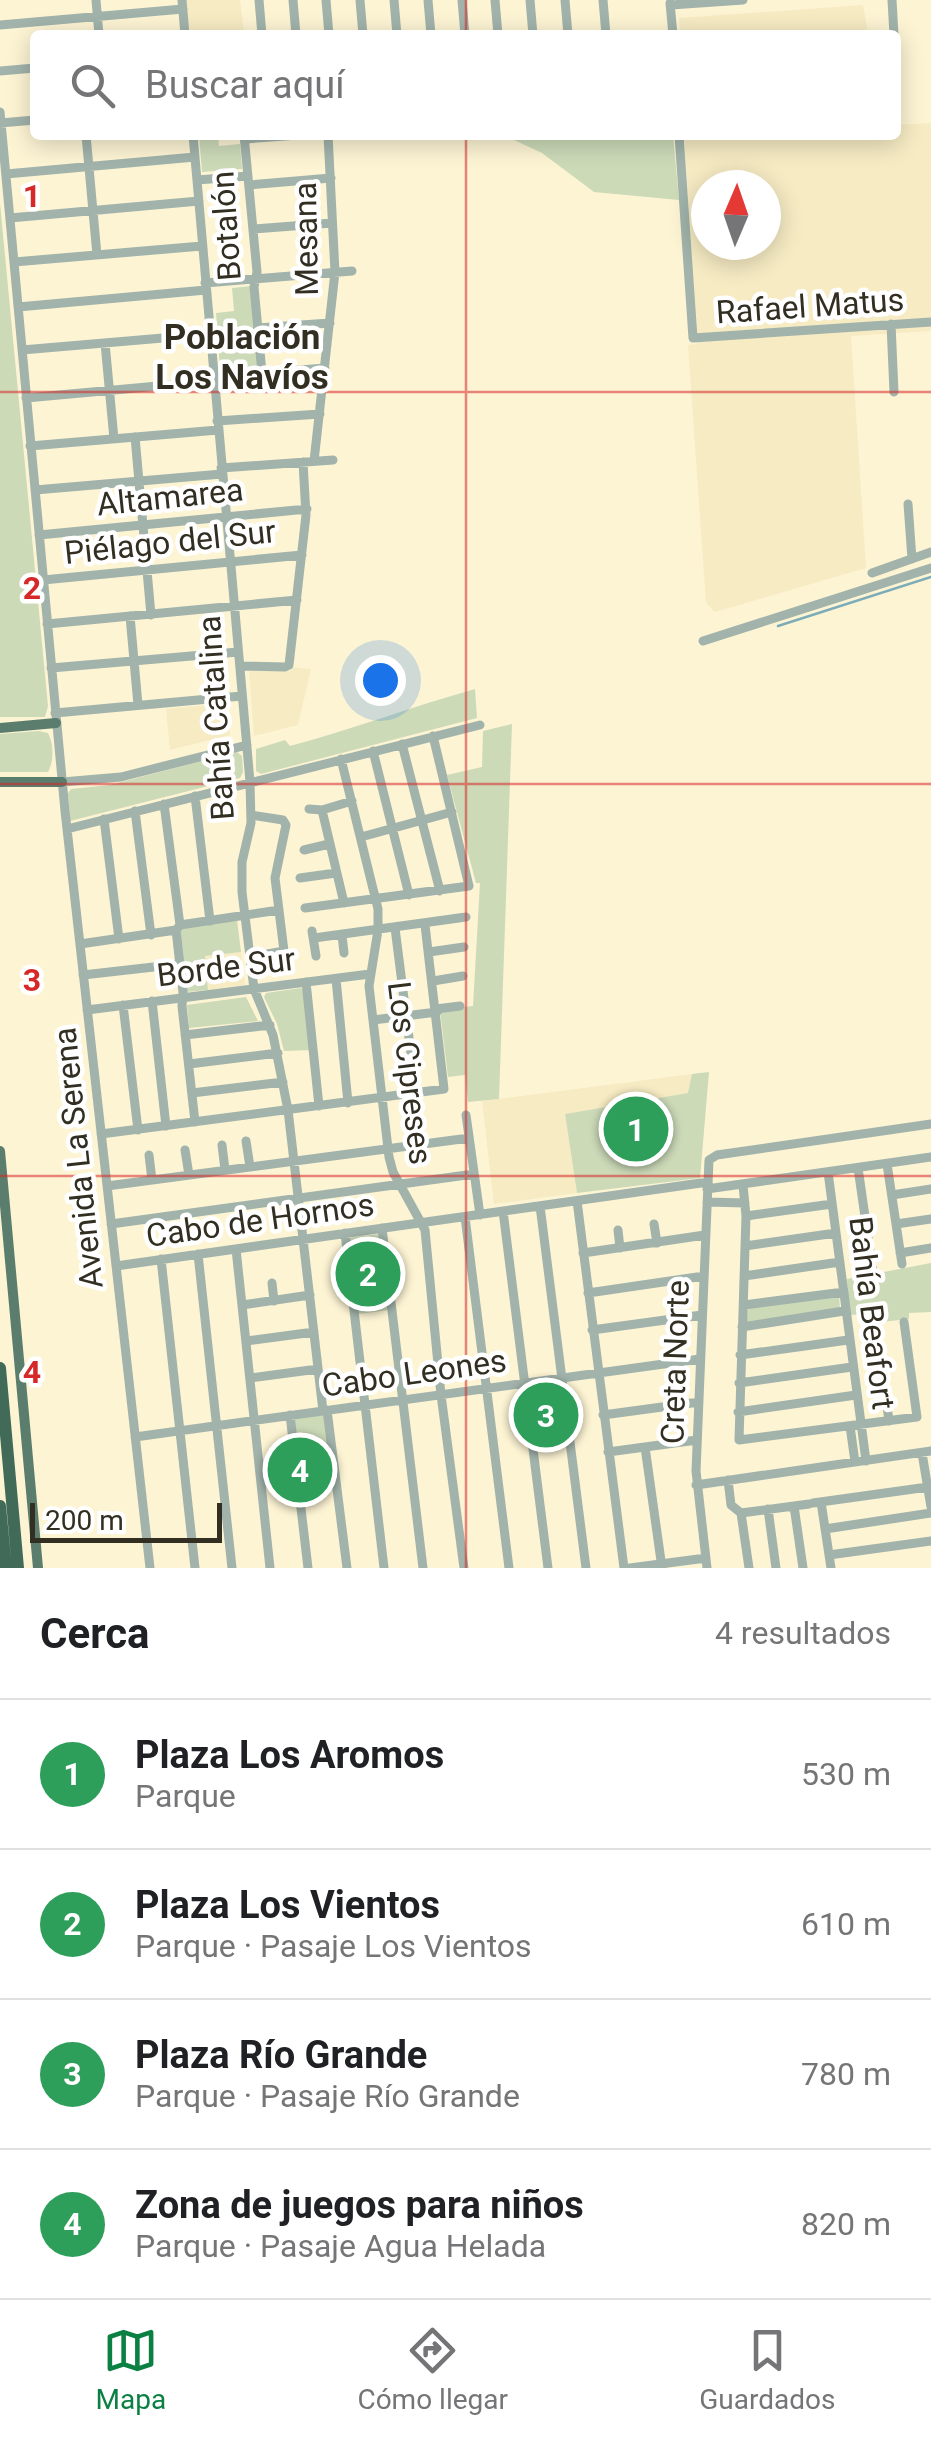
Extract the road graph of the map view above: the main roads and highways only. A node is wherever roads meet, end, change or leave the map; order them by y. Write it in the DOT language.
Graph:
graph roads {
  1 [pos="56,718"];
  2 [pos="0,728"];
  3 [pos="0,782"];
  4 [pos="62,782"];
  5 [pos="0,1151"];
  6 [pos="0,1368"];
  7 [pos="0,1506"];
  8 [pos="6,1568"];
  9 [pos="18,1568"];
  10 [pos="38,1568"];
  1 -- 2 [label="main road"];
  3 -- 4 [label="main road"];
  5 -- 10 [label="main road"];
  6 -- 9 [label="highway"];
  7 -- 8 [label="highway"];
}
